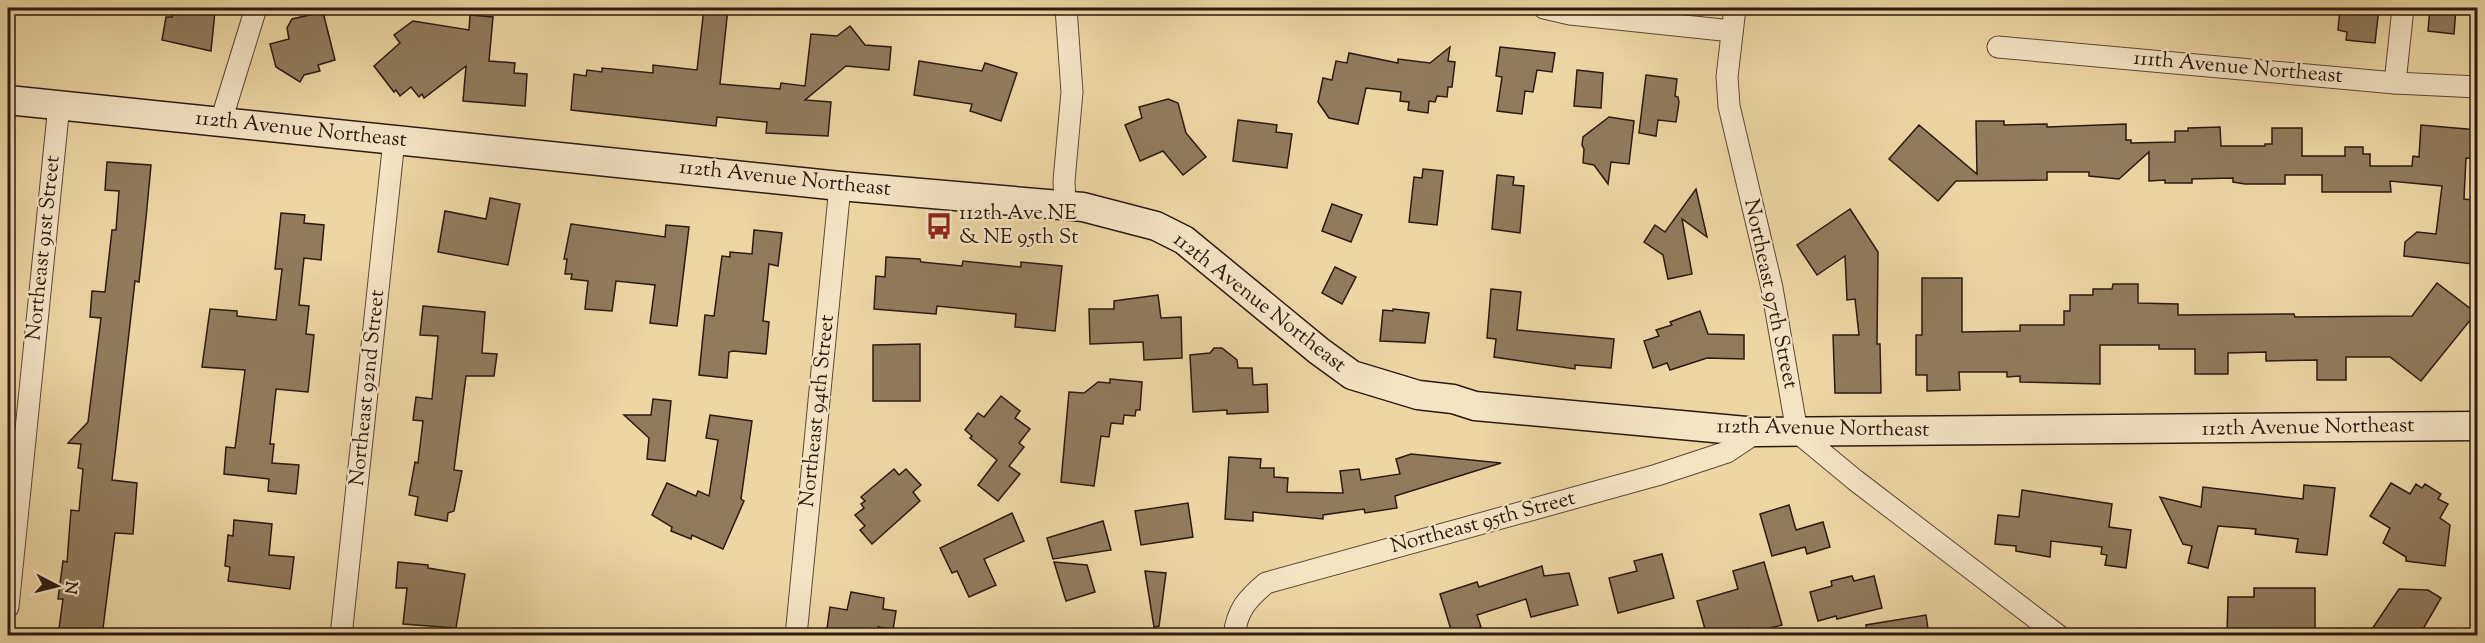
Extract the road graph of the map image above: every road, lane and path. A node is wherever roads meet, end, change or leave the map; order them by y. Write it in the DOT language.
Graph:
graph roads {
  1 [pos="256,8"];
  2 [pos="1066,8"];
  3 [pos="1544,8"];
  4 [pos="1735,8"];
  5 [pos="2403,8"];
  6 [pos="1732,30"];
  7 [pos="1998,47"];
  8 [pos="2396,82"];
  9 [pos="2478,87"];
  10 [pos="8,100"];
  11 [pos="59,105"];
  12 [pos="220,121"];
  13 [pos="394,140"];
  14 [pos="840,186"];
  15 [pos="1065,204"];
  16 [pos="2478,426"];
  17 [pos="1757,432"];
  18 [pos="1797,432"];
  19 [pos="8,607"];
  20 [pos="341,636"];
  21 [pos="796,636"];
  22 [pos="1234,636"];
  23 [pos="2059,636"];
  1 -- 12 [label="street"];
  2 -- 15 [label="street"];
  3 -- 6 [label="street"];
  4 -- 6 [label="street, Northeast 97th Street"];
  5 -- 8 [label="street"];
  6 -- 18 [label="street, Northeast 97th Street"];
  7 -- 8 [label="street, 111th Avenue Northeast"];
  8 -- 9 [label="street, 111th Avenue Northeast"];
  10 -- 11 [label="street, 112th Avenue Northeast"];
  11 -- 12 [label="street, 112th Avenue Northeast"];
  11 -- 19 [label="street, Northeast 91st Street"];
  12 -- 13 [label="street, 112th Avenue Northeast"];
  13 -- 14 [label="street, 112th Avenue Northeast"];
  13 -- 20 [label="street, Northeast 92nd Street"];
  14 -- 15 [label="street, 112th Avenue Northeast"];
  14 -- 21 [label="street, Northeast 94th Street"];
  15 -- 17 [label="street, 112th Avenue Northeast"];
  16 -- 18 [label="street, 112th Avenue Northeast"];
  17 -- 18 [label="street, 112th Avenue Northeast"];
  17 -- 22 [label="street, Northeast 95th Street"];
  18 -- 23 [label="street"];
}
